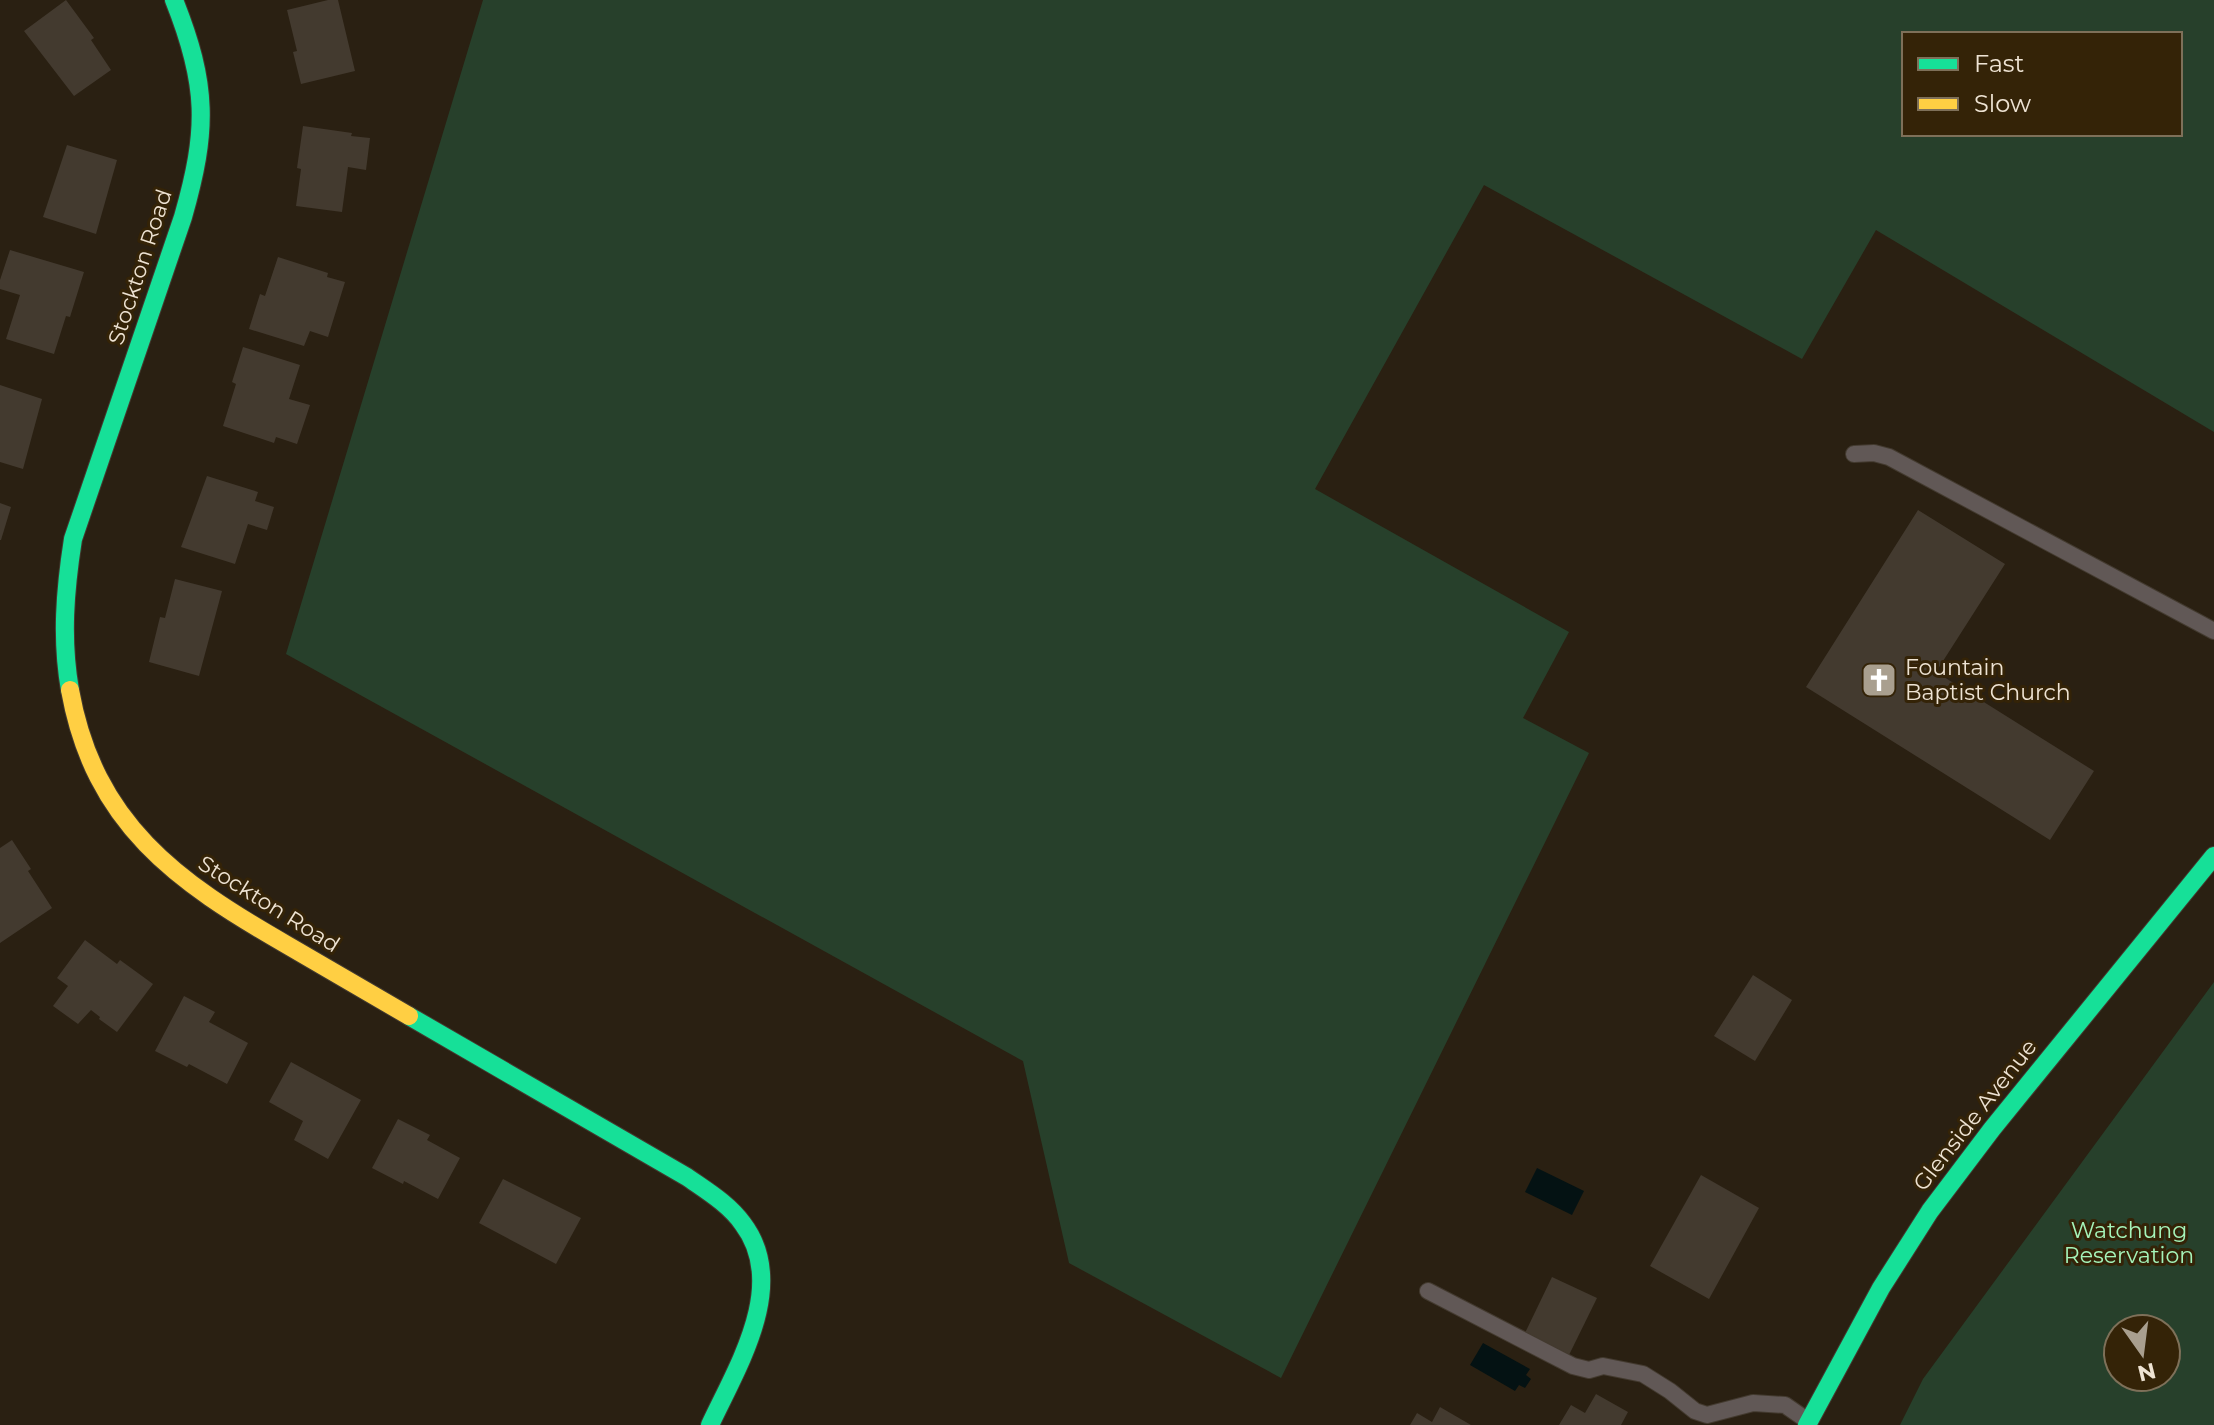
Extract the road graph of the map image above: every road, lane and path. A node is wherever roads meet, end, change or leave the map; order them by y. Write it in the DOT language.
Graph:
graph roads {
  1 [pos="174,0"];
  2 [pos="1854,454"];
  3 [pos="2214,631"];
  4 [pos="2214,856"];
  5 [pos="1428,1291"];
  6 [pos="1704,1420"];
  7 [pos="1808,1424"];
  8 [pos="710,1425"];
  1 -- 8 [label="street, Stockton Road"];
  2 -- 3 [label="lane"];
  4 -- 7 [label="street, Glenside Avenue"];
  5 -- 6 [label="lane"];
  6 -- 7 [label="lane"];
}
